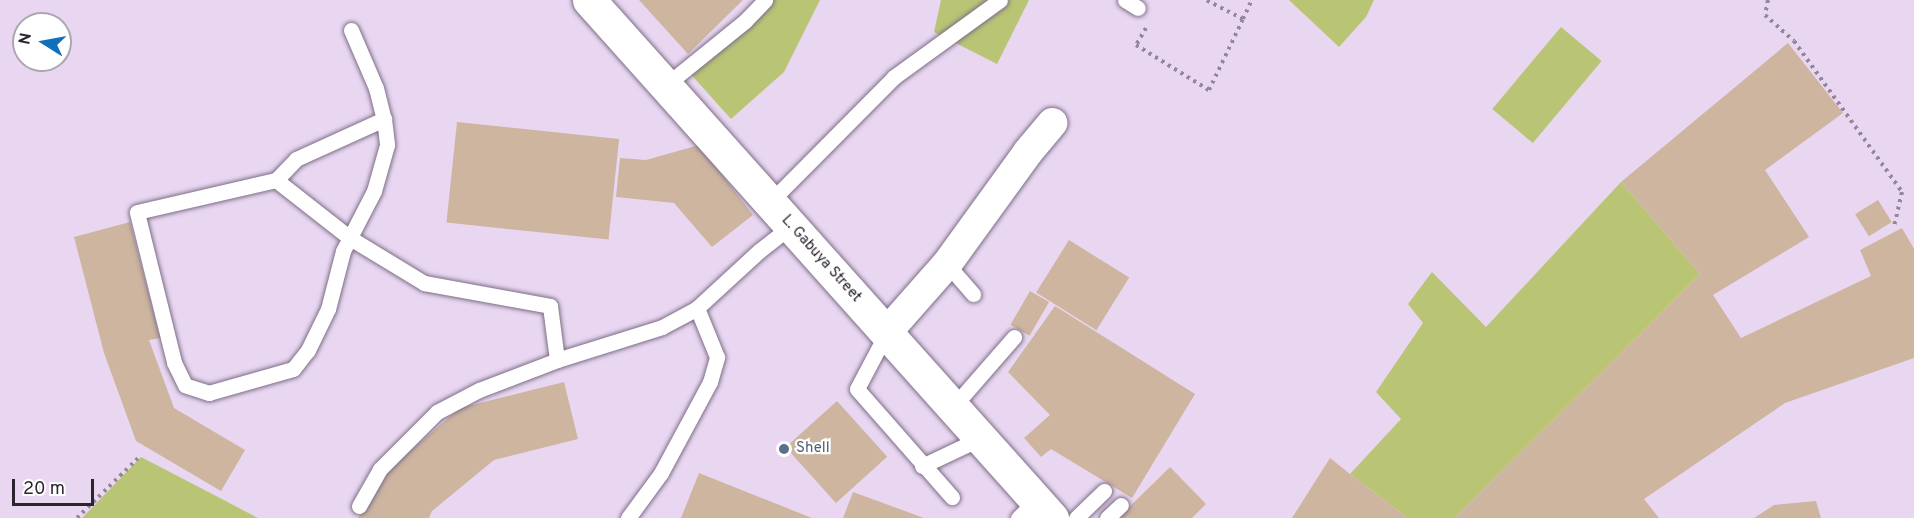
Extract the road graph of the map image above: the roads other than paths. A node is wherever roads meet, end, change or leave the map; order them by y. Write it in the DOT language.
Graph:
graph roads {
  1 [pos="589,0"];
  2 [pos="765,0"];
  3 [pos="1000,0"];
  4 [pos="351,30"];
  5 [pos="668,87"];
  6 [pos="384,119"];
  7 [pos="1052,123"];
  8 [pos="276,180"];
  9 [pos="770,201"];
  10 [pos="791,226"];
  11 [pos="350,238"];
  12 [pos="947,264"];
  13 [pos="973,294"];
  14 [pos="697,308"];
  15 [pos="887,333"];
  16 [pos="1014,338"];
  17 [pos="557,360"];
  18 [pos="953,407"];
  19 [pos="981,438"];
  20 [pos="922,466"];
  21 [pos="1104,491"];
  22 [pos="952,497"];
  23 [pos="1121,505"];
  24 [pos="359,506"];
  25 [pos="1035,512"];
  26 [pos="628,518"];
  27 [pos="1076,518"];
  28 [pos="1107,518"];
  1 -- 5 [label="street, L. Gabuya Street"];
  2 -- 5 [label="lane"];
  3 -- 9 [label="lane"];
  4 -- 6 [label="lane"];
  5 -- 9 [label="street, L. Gabuya Street"];
  6 -- 8 [label="lane"];
  6 -- 11 [label="lane"];
  7 -- 12 [label="street"];
  8 -- 11 [label="lane"];
  8 -- 11 [label="lane"];
  9 -- 10 [label="street, L. Gabuya Street"];
  10 -- 14 [label="lane"];
  10 -- 15 [label="street, L. Gabuya Street"];
  11 -- 17 [label="lane"];
  12 -- 13 [label="lane"];
  12 -- 15 [label="street"];
  14 -- 17 [label="lane"];
  14 -- 26 [label="lane"];
  15 -- 18 [label="street, L. Gabuya Street"];
  15 -- 20 [label="lane"];
  16 -- 18 [label="lane"];
  17 -- 24 [label="lane"];
  18 -- 19 [label="street, L. Gabuya Street"];
  19 -- 20 [label="lane"];
  19 -- 25 [label="street, L. Gabuya Street"];
  20 -- 22 [label="lane"];
  21 -- 27 [label="lane"];
  23 -- 28 [label="lane"];
}
